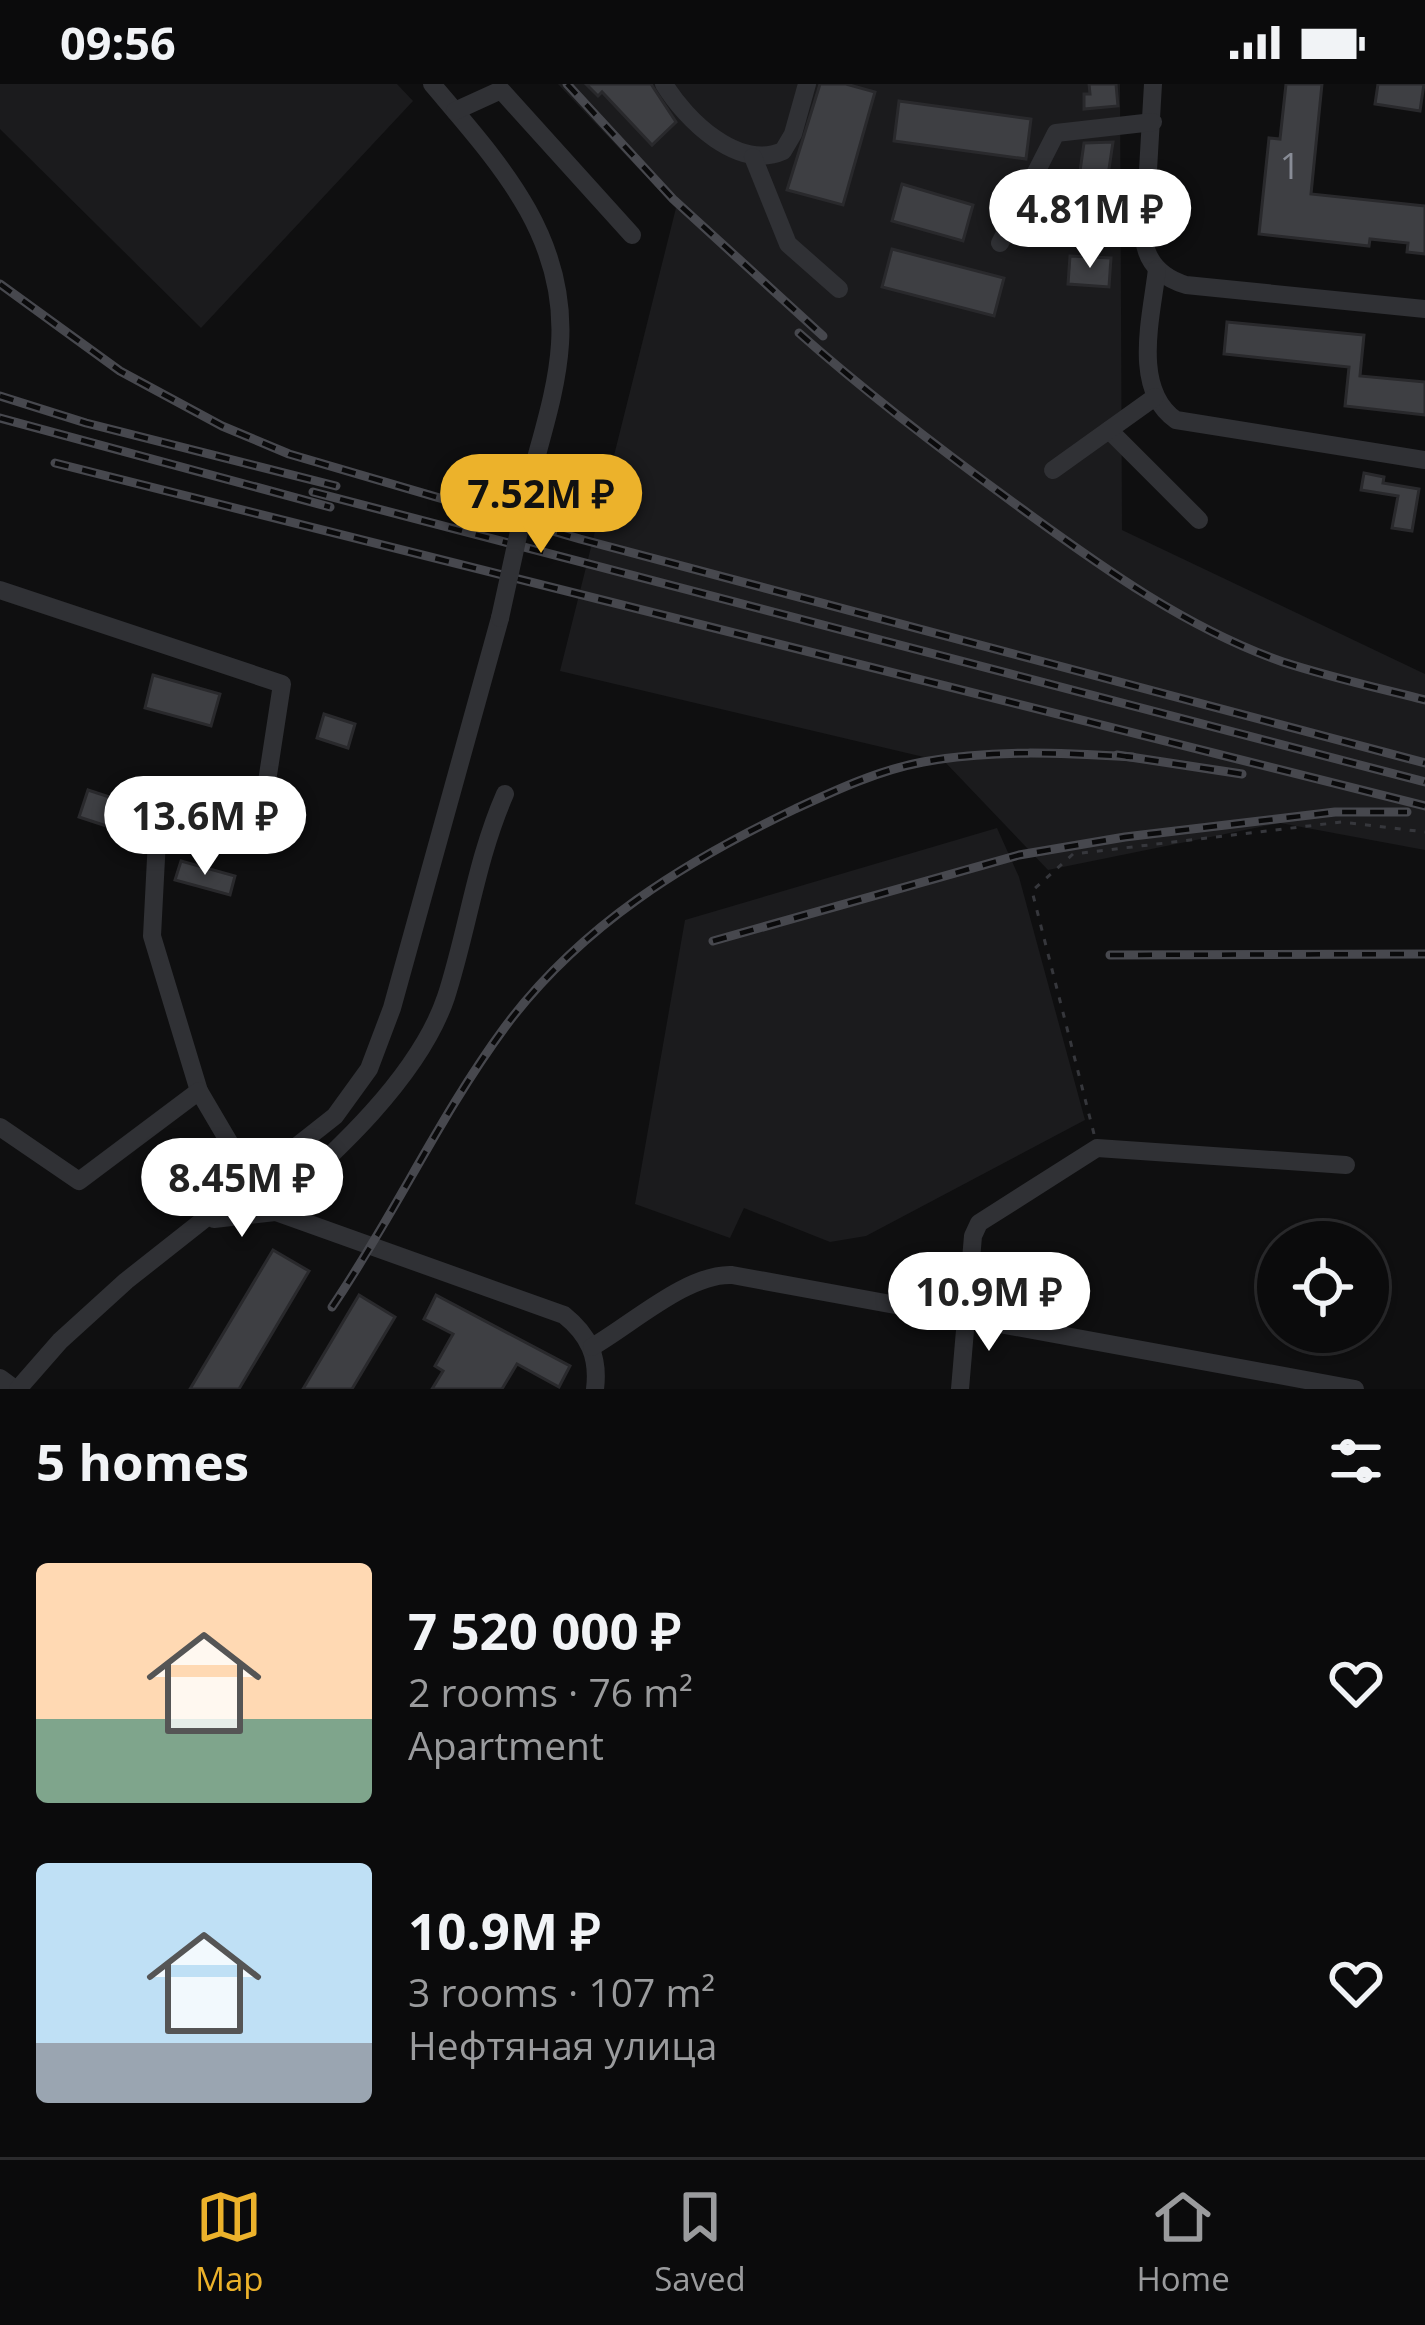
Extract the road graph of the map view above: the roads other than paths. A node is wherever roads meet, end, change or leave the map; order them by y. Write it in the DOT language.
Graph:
graph roads {
  1 [pos="432,84"];
  2 [pos="664,84"];
  3 [pos="807,84"];
  4 [pos="1153,84"];
  5 [pos="455,111"];
  6 [pos="1154,122"];
  7 [pos="753,157"];
  8 [pos="632,235"];
  9 [pos="1000,243"];
  10 [pos="1157,269"];
  11 [pos="839,289"];
  12 [pos="1425,309"];
  13 [pos="1156,397"];
  14 [pos="1108,430"];
  15 [pos="1425,460"];
  16 [pos="1054,470"];
  17 [pos="1199,520"];
  18 [pos="0,590"];
  19 [pos="506,794"];
  20 [pos="159,800"];
  21 [pos="157,843"];
  22 [pos="200,1091"];
  23 [pos="0,1127"];
  24 [pos="1346,1165"];
  25 [pos="251,1185"];
  26 [pos="274,1210"];
  27 [pos="203,1221"];
  28 [pos="964,1317"];
  29 [pos="592,1347"];
  30 [pos="0,1378"];
  31 [pos="16,1389"];
  32 [pos="595,1389"];
  33 [pos="960,1389"];
  34 [pos="1354,1389"];
  1 -- 5 [label="street"];
  2 -- 7 [label="street"];
  3 -- 7 [label="street"];
  4 -- 6 [label="street"];
  5 -- 8 [label="street"];
  5 -- 25 [label="street, bridge"];
  6 -- 9 [label="street"];
  6 -- 10 [label="street"];
  7 -- 11 [label="street"];
  10 -- 12 [label="street"];
  10 -- 13 [label="street"];
  13 -- 14 [label="street"];
  13 -- 15 [label="street"];
  14 -- 16 [label="street"];
  14 -- 17 [label="street"];
  18 -- 21 [label="street"];
  19 -- 26 [label="street"];
  20 -- 21 [label="street"];
  21 -- 22 [label="street"];
  22 -- 23 [label="street"];
  22 -- 25 [label="street"];
  24 -- 28 [label="street"];
  25 -- 26 [label="street"];
  25 -- 27 [label="street"];
  26 -- 27 [label="street"];
  26 -- 29 [label="street"];
  27 -- 31 [label="street"];
  28 -- 29 [label="street"];
  28 -- 33 [label="street"];
  28 -- 34 [label="street"];
  29 -- 32 [label="street"];
  30 -- 31 [label="street"];
}
